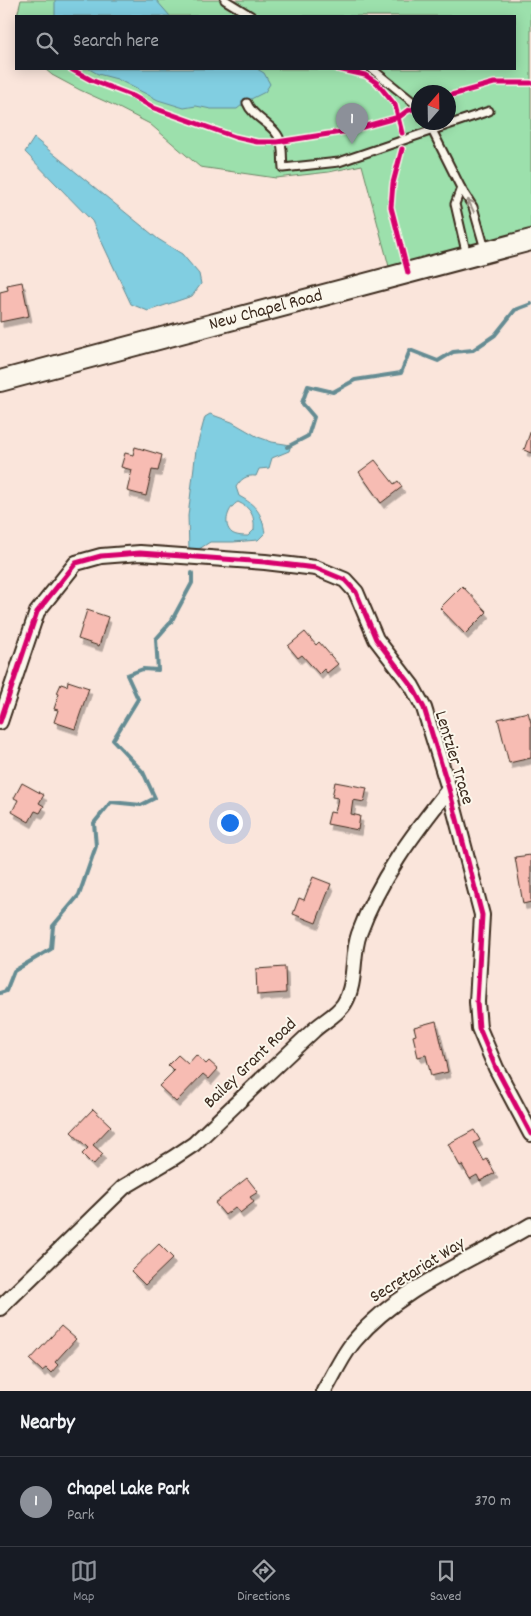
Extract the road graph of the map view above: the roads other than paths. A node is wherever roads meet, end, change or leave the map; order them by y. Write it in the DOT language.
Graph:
graph roads {
  1 [pos="225,0"];
  2 [pos="249,15"];
  3 [pos="373,70"];
  4 [pos="411,100"];
  5 [pos="247,103"];
  6 [pos="489,111"];
  7 [pos="456,122"];
  8 [pos="432,130"];
  9 [pos="461,188"];
  10 [pos="531,240"];
  11 [pos="477,255"];
  12 [pos="0,381"];
  13 [pos="0,722"];
  14 [pos="449,789"];
  15 [pos="531,1134"];
  16 [pos="531,1225"];
  17 [pos="0,1308"];
  18 [pos="324,1391"];
  1 -- 2 [label="lane"];
  3 -- 4 [label="lane"];
  5 -- 8 [label="lane"];
  6 -- 7 [label="lane"];
  8 -- 9 [label="lane"];
  11 -- 9 [label="lane, one-way"];
  9 -- 11 [label="lane"];
  10 -- 11 [label="street, New Chapel Road"];
  11 -- 12 [label="street, New Chapel Road"];
  13 -- 14 [label="street, Lentzier Trace"];
  14 -- 15 [label="street, Lentzier Trace"];
  14 -- 17 [label="street, Bailey Grant Road"];
  16 -- 18 [label="street, Secretariat Way"];
}
